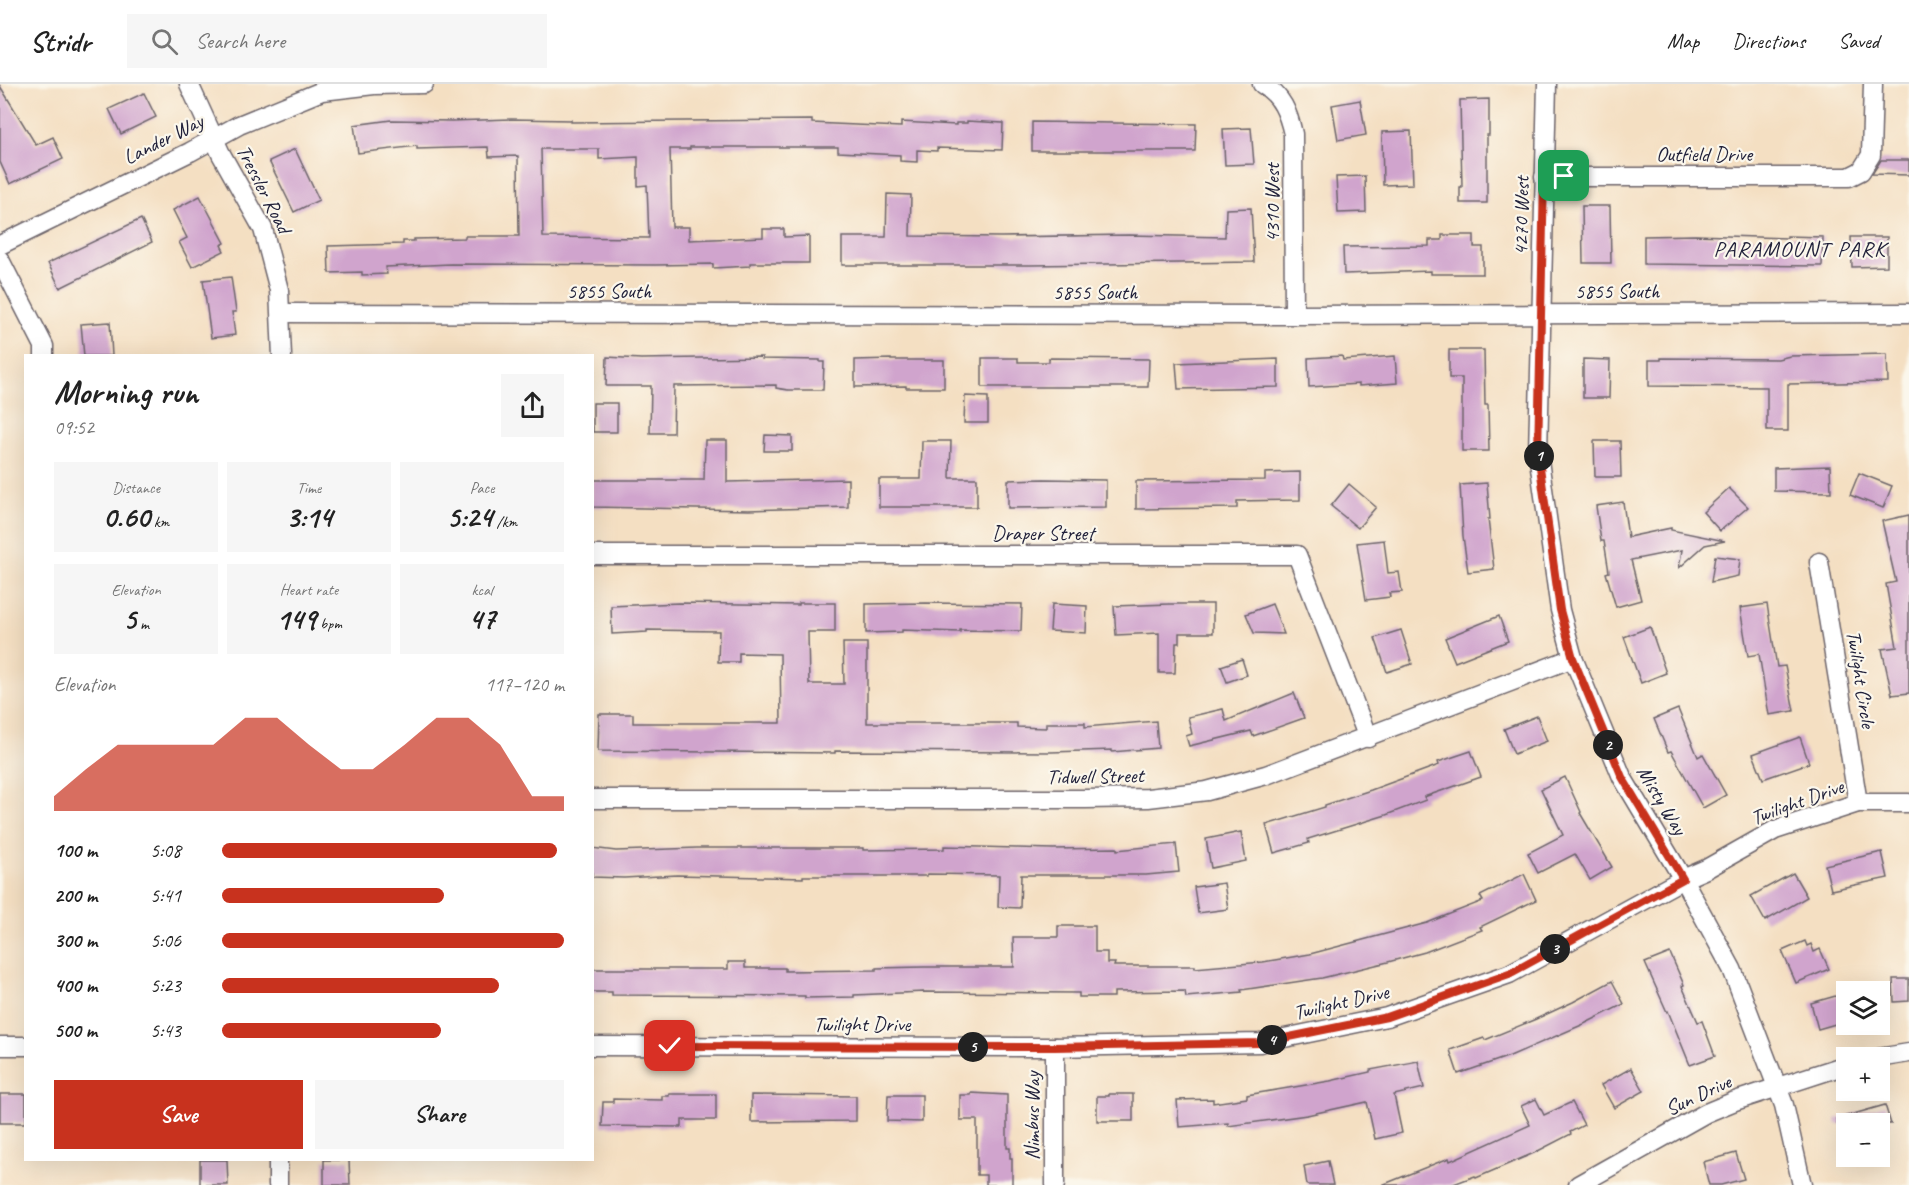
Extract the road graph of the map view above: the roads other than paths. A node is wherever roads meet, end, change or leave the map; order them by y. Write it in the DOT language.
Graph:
graph roads {
  1 [pos="189,84"];
  2 [pos="424,84"];
  3 [pos="1546,84"];
  4 [pos="1873,84"];
  5 [pos="1269,89"];
  6 [pos="214,139"];
  7 [pos="1544,177"];
  8 [pos="0,245"];
  9 [pos="0,260"];
  10 [pos="282,313"];
  11 [pos="1542,313"];
  12 [pos="1909,313"];
  13 [pos="1294,315"];
  14 [pos="44,354"];
  15 [pos="282,354"];
  16 [pos="594,555"];
  17 [pos="1819,562"];
  18 [pos="1573,658"];
  19 [pos="1368,738"];
  20 [pos="594,799"];
  21 [pos="1858,803"];
  22 [pos="1909,803"];
  23 [pos="1683,879"];
  24 [pos="0,1046"];
  25 [pos="24,1046"];
  26 [pos="594,1046"];
  27 [pos="1055,1047"];
  28 [pos="1909,1053"];
  29 [pos="1890,1056"];
  30 [pos="1836,1068"];
  31 [pos="1778,1087"];
  32 [pos="278,1161"];
  33 [pos="278,1185"];
  34 [pos="1055,1185"];
  35 [pos="1578,1185"];
  36 [pos="1802,1185"];
  1 -- 6 [label="street, Tressler Road"];
  2 -- 6 [label="street, Lander Way"];
  3 -- 7 [label="street, 4270 West"];
  4 -- 7 [label="street, Outfield Drive"];
  5 -- 13 [label="street, 4310 West"];
  6 -- 8 [label="street, Lander Way"];
  6 -- 10 [label="street, Tressler Road"];
  7 -- 11 [label="street, 4270 West"];
  9 -- 14 [label="street"];
  10 -- 13 [label="street, 5855 South"];
  10 -- 15 [label="street, Tressler Road"];
  11 -- 12 [label="street, 5855 South"];
  11 -- 13 [label="street, 5855 South"];
  11 -- 18 [label="street, Misty Way"];
  16 -- 19 [label="street, Draper Street"];
  17 -- 21 [label="street, Twilight Circle"];
  18 -- 19 [label="street, Tidwell Street"];
  18 -- 23 [label="street, Misty Way"];
  19 -- 20 [label="street, Tidwell Street"];
  21 -- 22 [label="street, Twilight Drive"];
  21 -- 23 [label="street, Twilight Drive"];
  23 -- 27 [label="street, Twilight Drive"];
  23 -- 31 [label="street, Misty Way"];
  24 -- 25 [label="street"];
  26 -- 27 [label="street, Twilight Drive"];
  27 -- 34 [label="street, Nimbus Way"];
  28 -- 29 [label="street"];
  30 -- 31 [label="street, Sun Drive"];
  31 -- 35 [label="street, Sun Drive"];
  31 -- 36 [label="street, Misty Way"];
  32 -- 33 [label="street"];
}
